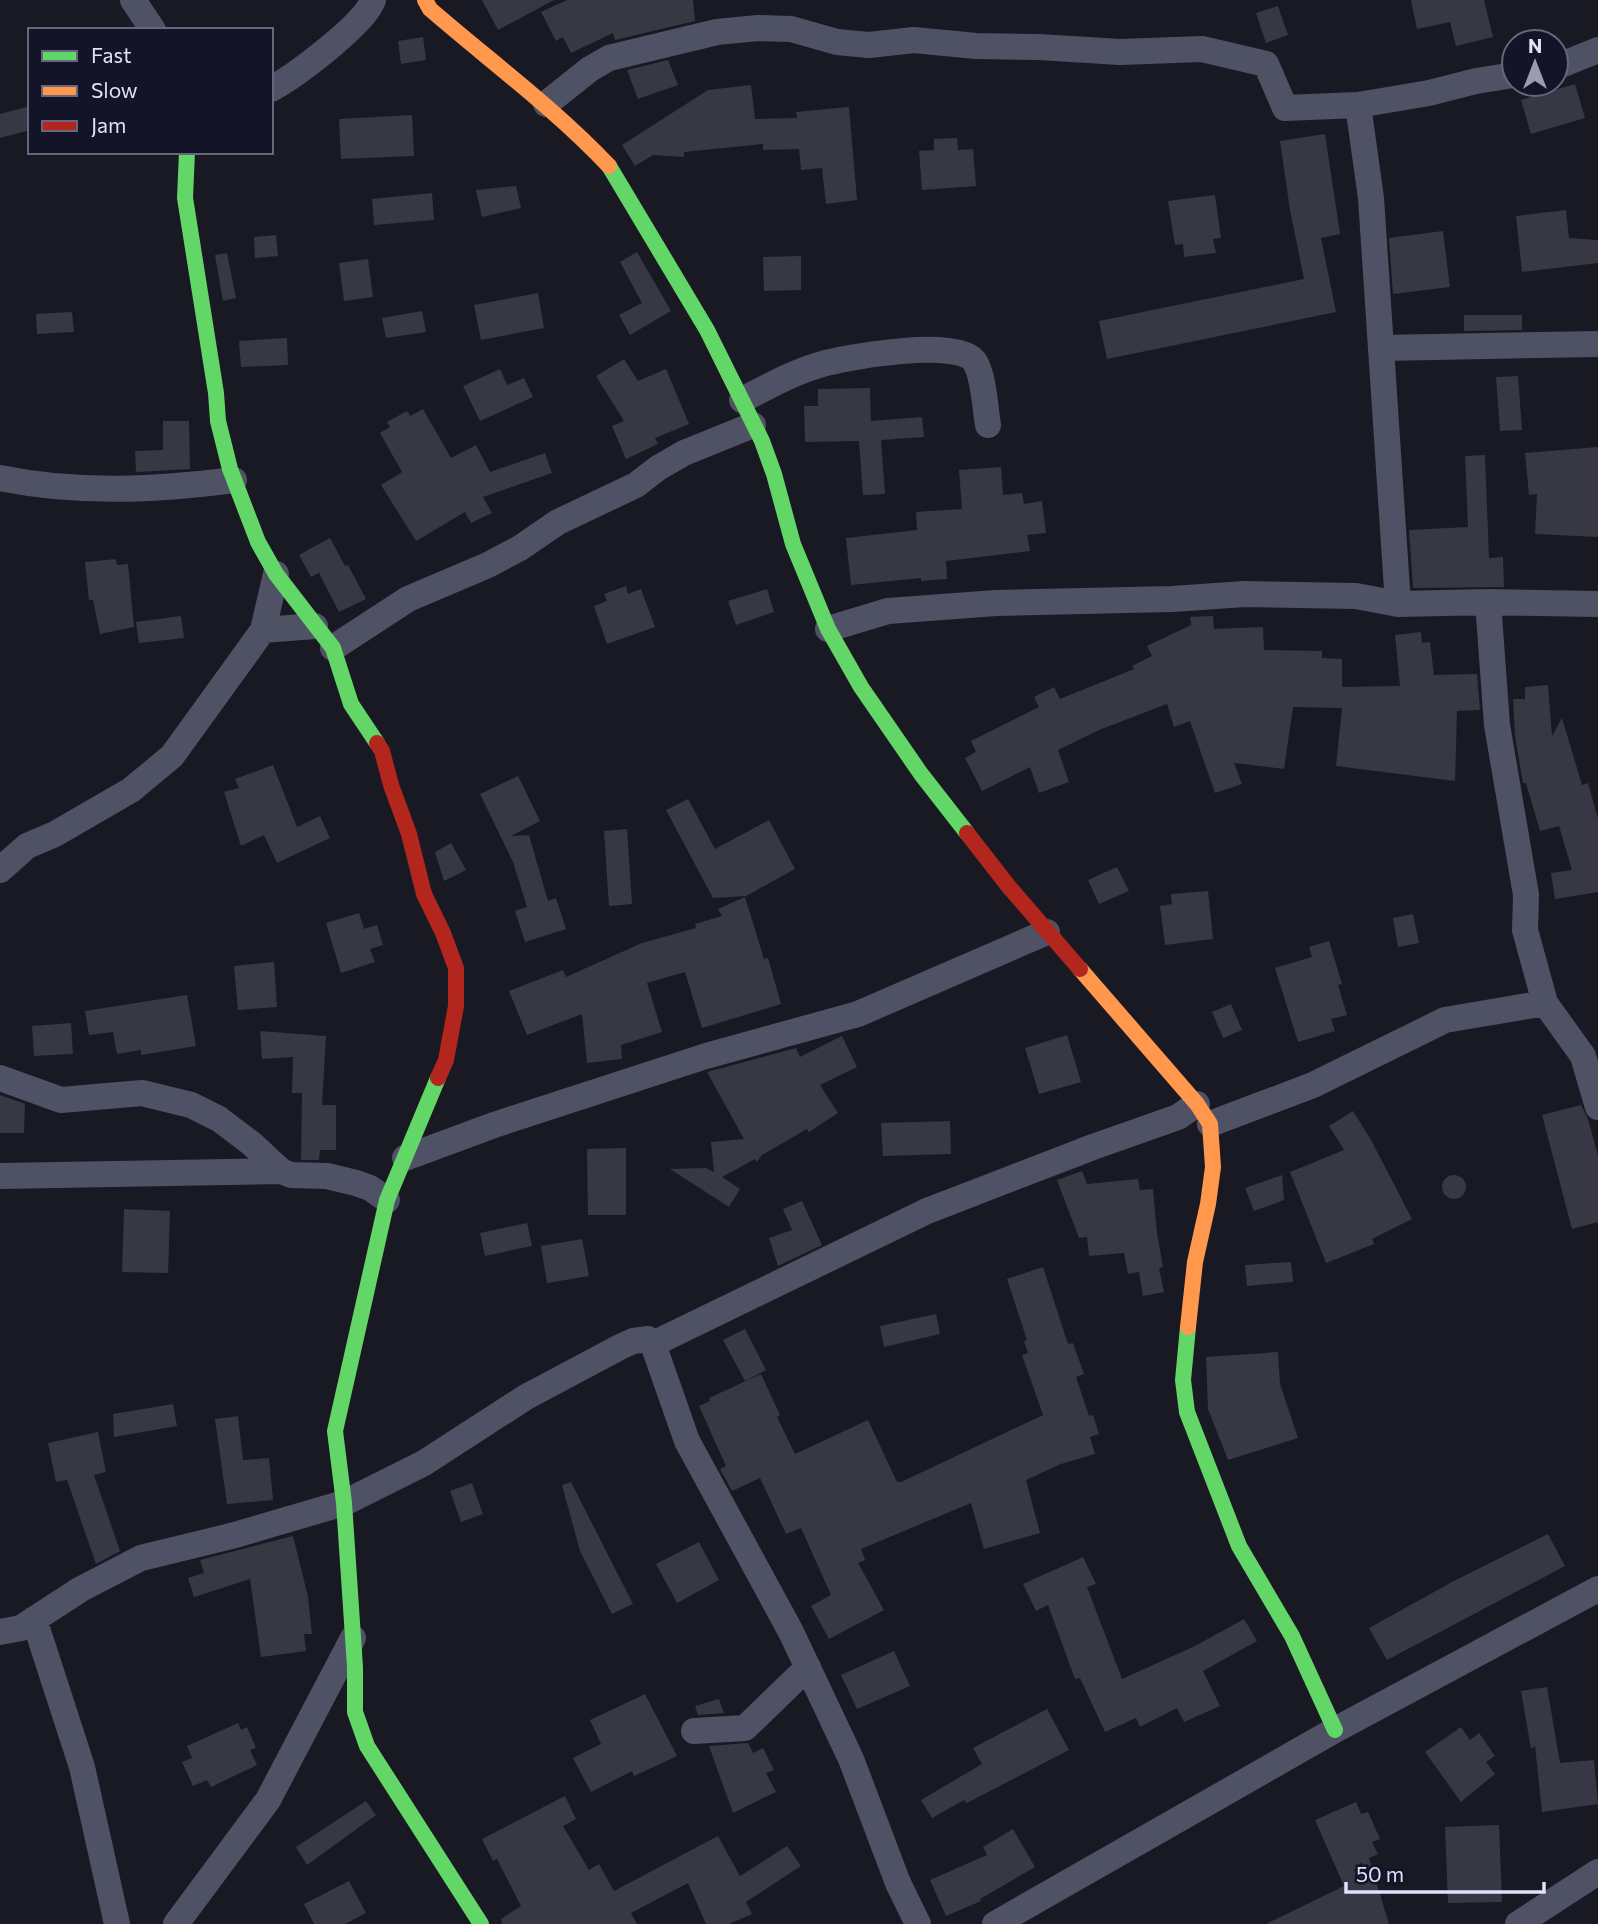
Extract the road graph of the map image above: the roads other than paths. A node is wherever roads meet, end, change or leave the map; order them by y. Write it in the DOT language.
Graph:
graph roads {
  1 [pos="133,0"];
  2 [pos="373,0"];
  3 [pos="425,0"];
  4 [pos="152,28"];
  5 [pos="1598,50"];
  6 [pos="1570,61"];
  7 [pos="1500,77"];
  8 [pos="273,88"];
  9 [pos="545,104"];
  10 [pos="1358,105"];
  11 [pos="187,154"];
  12 [pos="1598,344"];
  13 [pos="1381,348"];
  14 [pos="741,400"];
  15 [pos="753,425"];
  16 [pos="988,425"];
  17 [pos="0,478"];
  18 [pos="234,480"];
  19 [pos="276,574"];
  20 [pos="1489,602"];
  21 [pos="1398,604"];
  22 [pos="1598,604"];
  23 [pos="315,626"];
  24 [pos="828,629"];
  25 [pos="263,630"];
  26 [pos="334,648"];
  27 [pos="0,870"];
  28 [pos="1046,932"];
  29 [pos="1545,1003"];
  30 [pos="0,1078"];
  31 [pos="1598,1107"];
  32 [pos="1204,1114"];
  33 [pos="405,1158"];
  34 [pos="281,1171"];
  35 [pos="0,1176"];
  36 [pos="387,1200"];
  37 [pos="653,1344"];
  38 [pos="344,1503"];
  39 [pos="1596,1596"];
  40 [pos="34,1619"];
  41 [pos="0,1632"];
  42 [pos="354,1637"];
  43 [pos="808,1667"];
  44 [pos="1335,1730"];
  45 [pos="694,1731"];
  46 [pos="1598,1872"];
  47 [pos="117,1924"];
  48 [pos="176,1924"];
  49 [pos="481,1924"];
  50 [pos="918,1924"];
  51 [pos="995,1924"];
  52 [pos="1518,1924"];
  1 -- 4 [label="street"];
  2 -- 8 [label="street"];
  3 -- 9 [label="street"];
  5 -- 6 [label="street"];
  7 -- 10 [label="street"];
  9 -- 10 [label="street"];
  9 -- 14 [label="street"];
  10 -- 13 [label="street"];
  11 -- 18 [label="street"];
  12 -- 13 [label="street"];
  13 -- 21 [label="street"];
  14 -- 15 [label="street"];
  14 -- 16 [label="street"];
  15 -- 24 [label="street"];
  15 -- 26 [label="street"];
  17 -- 18 [label="street"];
  18 -- 19 [label="street"];
  19 -- 23 [label="street"];
  19 -- 25 [label="street"];
  20 -- 21 [label="street"];
  20 -- 22 [label="street"];
  20 -- 29 [label="street"];
  21 -- 24 [label="street"];
  23 -- 25 [label="street"];
  23 -- 26 [label="street"];
  24 -- 28 [label="street"];
  25 -- 27 [label="street"];
  26 -- 33 [label="street"];
  28 -- 32 [label="street"];
  28 -- 33 [label="street"];
  29 -- 31 [label="street"];
  29 -- 32 [label="street"];
  30 -- 34 [label="street"];
  32 -- 37 [label="street"];
  32 -- 44 [label="street"];
  33 -- 36 [label="street"];
  34 -- 35 [label="street"];
  34 -- 36 [label="street"];
  36 -- 38 [label="street"];
  37 -- 38 [label="street"];
  37 -- 43 [label="street"];
  38 -- 40 [label="street"];
  38 -- 42 [label="street"];
  39 -- 44 [label="street"];
  40 -- 41 [label="street"];
  40 -- 47 [label="street"];
  42 -- 48 [label="street"];
  42 -- 49 [label="street"];
  43 -- 45 [label="street"];
  43 -- 50 [label="street"];
  44 -- 51 [label="street"];
  46 -- 52 [label="street"];
}
